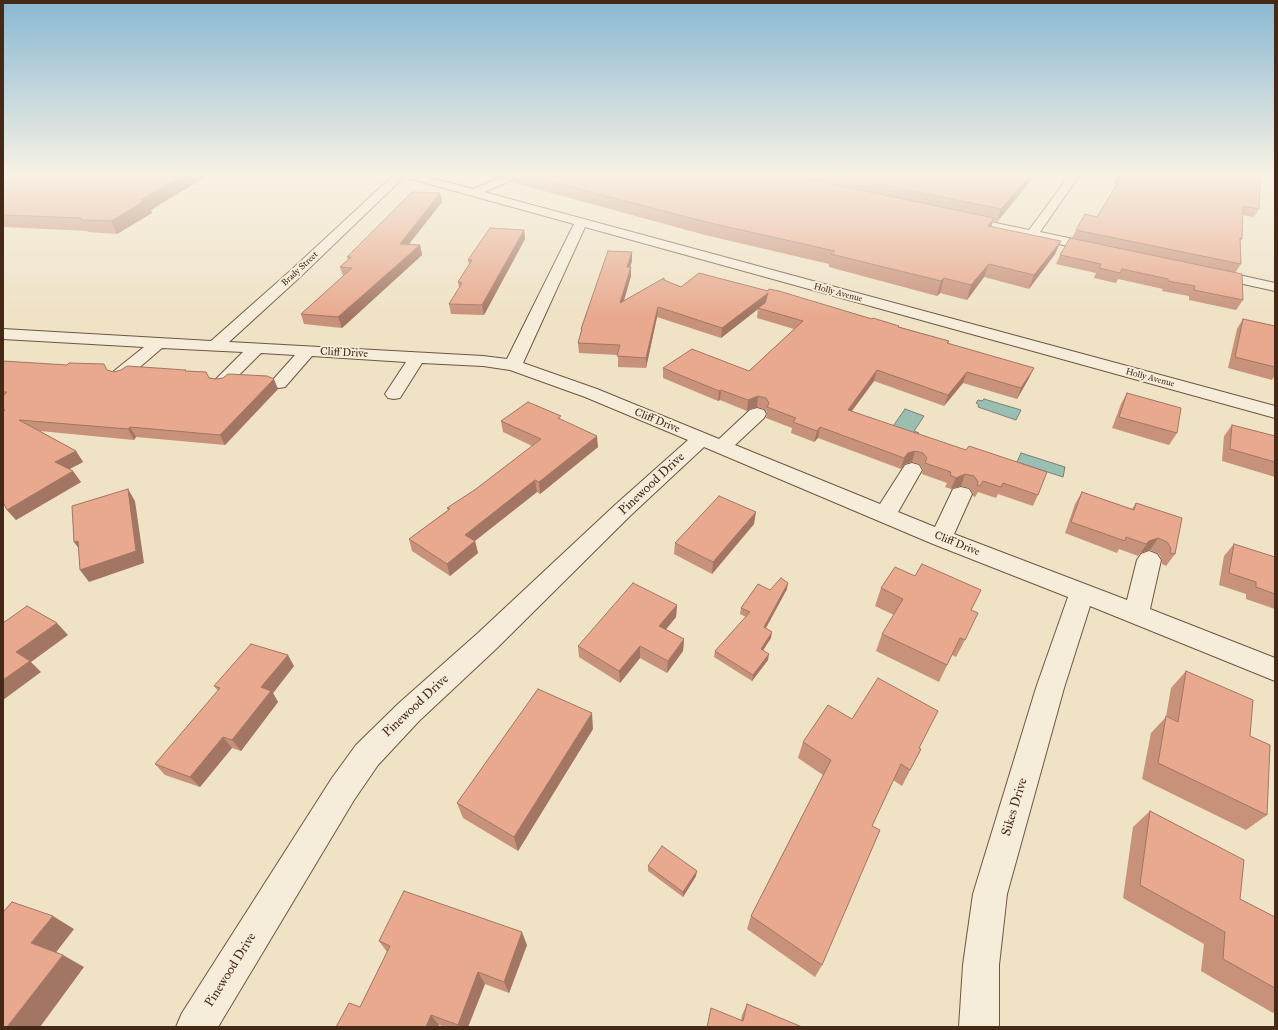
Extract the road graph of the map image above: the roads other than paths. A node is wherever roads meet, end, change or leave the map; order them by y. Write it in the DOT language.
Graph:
graph roads {
  1 [pos="351,221"];
  2 [pos="577,221"];
  3 [pos="968,221"];
  4 [pos="1041,221"];
  5 [pos="580,222"];
  6 [pos="1032,234"];
  7 [pos="1107,251"];
  8 [pos="1202,271"];
  9 [pos="1275,287"];
  10 [pos="3,334"];
  11 [pos="158,343"];
  12 [pos="215,346"];
  13 [pos="257,348"];
  14 [pos="308,351"];
  15 [pos="417,357"];
  16 [pos="513,365"];
  17 [pos="120,375"];
  18 [pos="221,383"];
  19 [pos="279,383"];
  20 [pos="394,394"];
  21 [pos="1275,412"];
  22 [pos="757,414"];
  23 [pos="711,443"];
  24 [pos="912,470"];
  25 [pos="961,494"];
  26 [pos="885,515"];
  27 [pos="941,538"];
  28 [pos="1149,560"];
  29 [pos="1082,593"];
  30 [pos="1136,614"];
  31 [pos="1275,670"];
  32 [pos="196,1027"];
  33 [pos="978,1027"];
  1 -- 12 [label="street, Brady Street"];
  2 -- 5 [label="street, Holly Avenue"];
  3 -- 6 [label="street"];
  4 -- 6 [label="street"];
  5 -- 16 [label="street"];
  5 -- 21 [label="street, Holly Avenue"];
  6 -- 7 [label="street"];
  8 -- 9 [label="street"];
  10 -- 11 [label="street, Cliff Drive"];
  11 -- 12 [label="street, Cliff Drive"];
  11 -- 17 [label="street"];
  12 -- 13 [label="street, Cliff Drive"];
  13 -- 14 [label="street, Cliff Drive"];
  13 -- 18 [label="street"];
  14 -- 15 [label="street, Cliff Drive"];
  14 -- 19 [label="street"];
  15 -- 16 [label="street, Cliff Drive"];
  15 -- 20 [label="street"];
  16 -- 23 [label="street, Cliff Drive"];
  22 -- 23 [label="street, Pinewood Drive"];
  23 -- 26 [label="street, Cliff Drive"];
  23 -- 32 [label="street, Pinewood Drive"];
  24 -- 26 [label="street"];
  25 -- 27 [label="street"];
  26 -- 27 [label="street, Cliff Drive"];
  27 -- 29 [label="street, Cliff Drive"];
  28 -- 30 [label="street"];
  29 -- 30 [label="street, Cliff Drive"];
  29 -- 33 [label="street, Sikes Drive"];
  30 -- 31 [label="street, Cliff Drive"];
}
